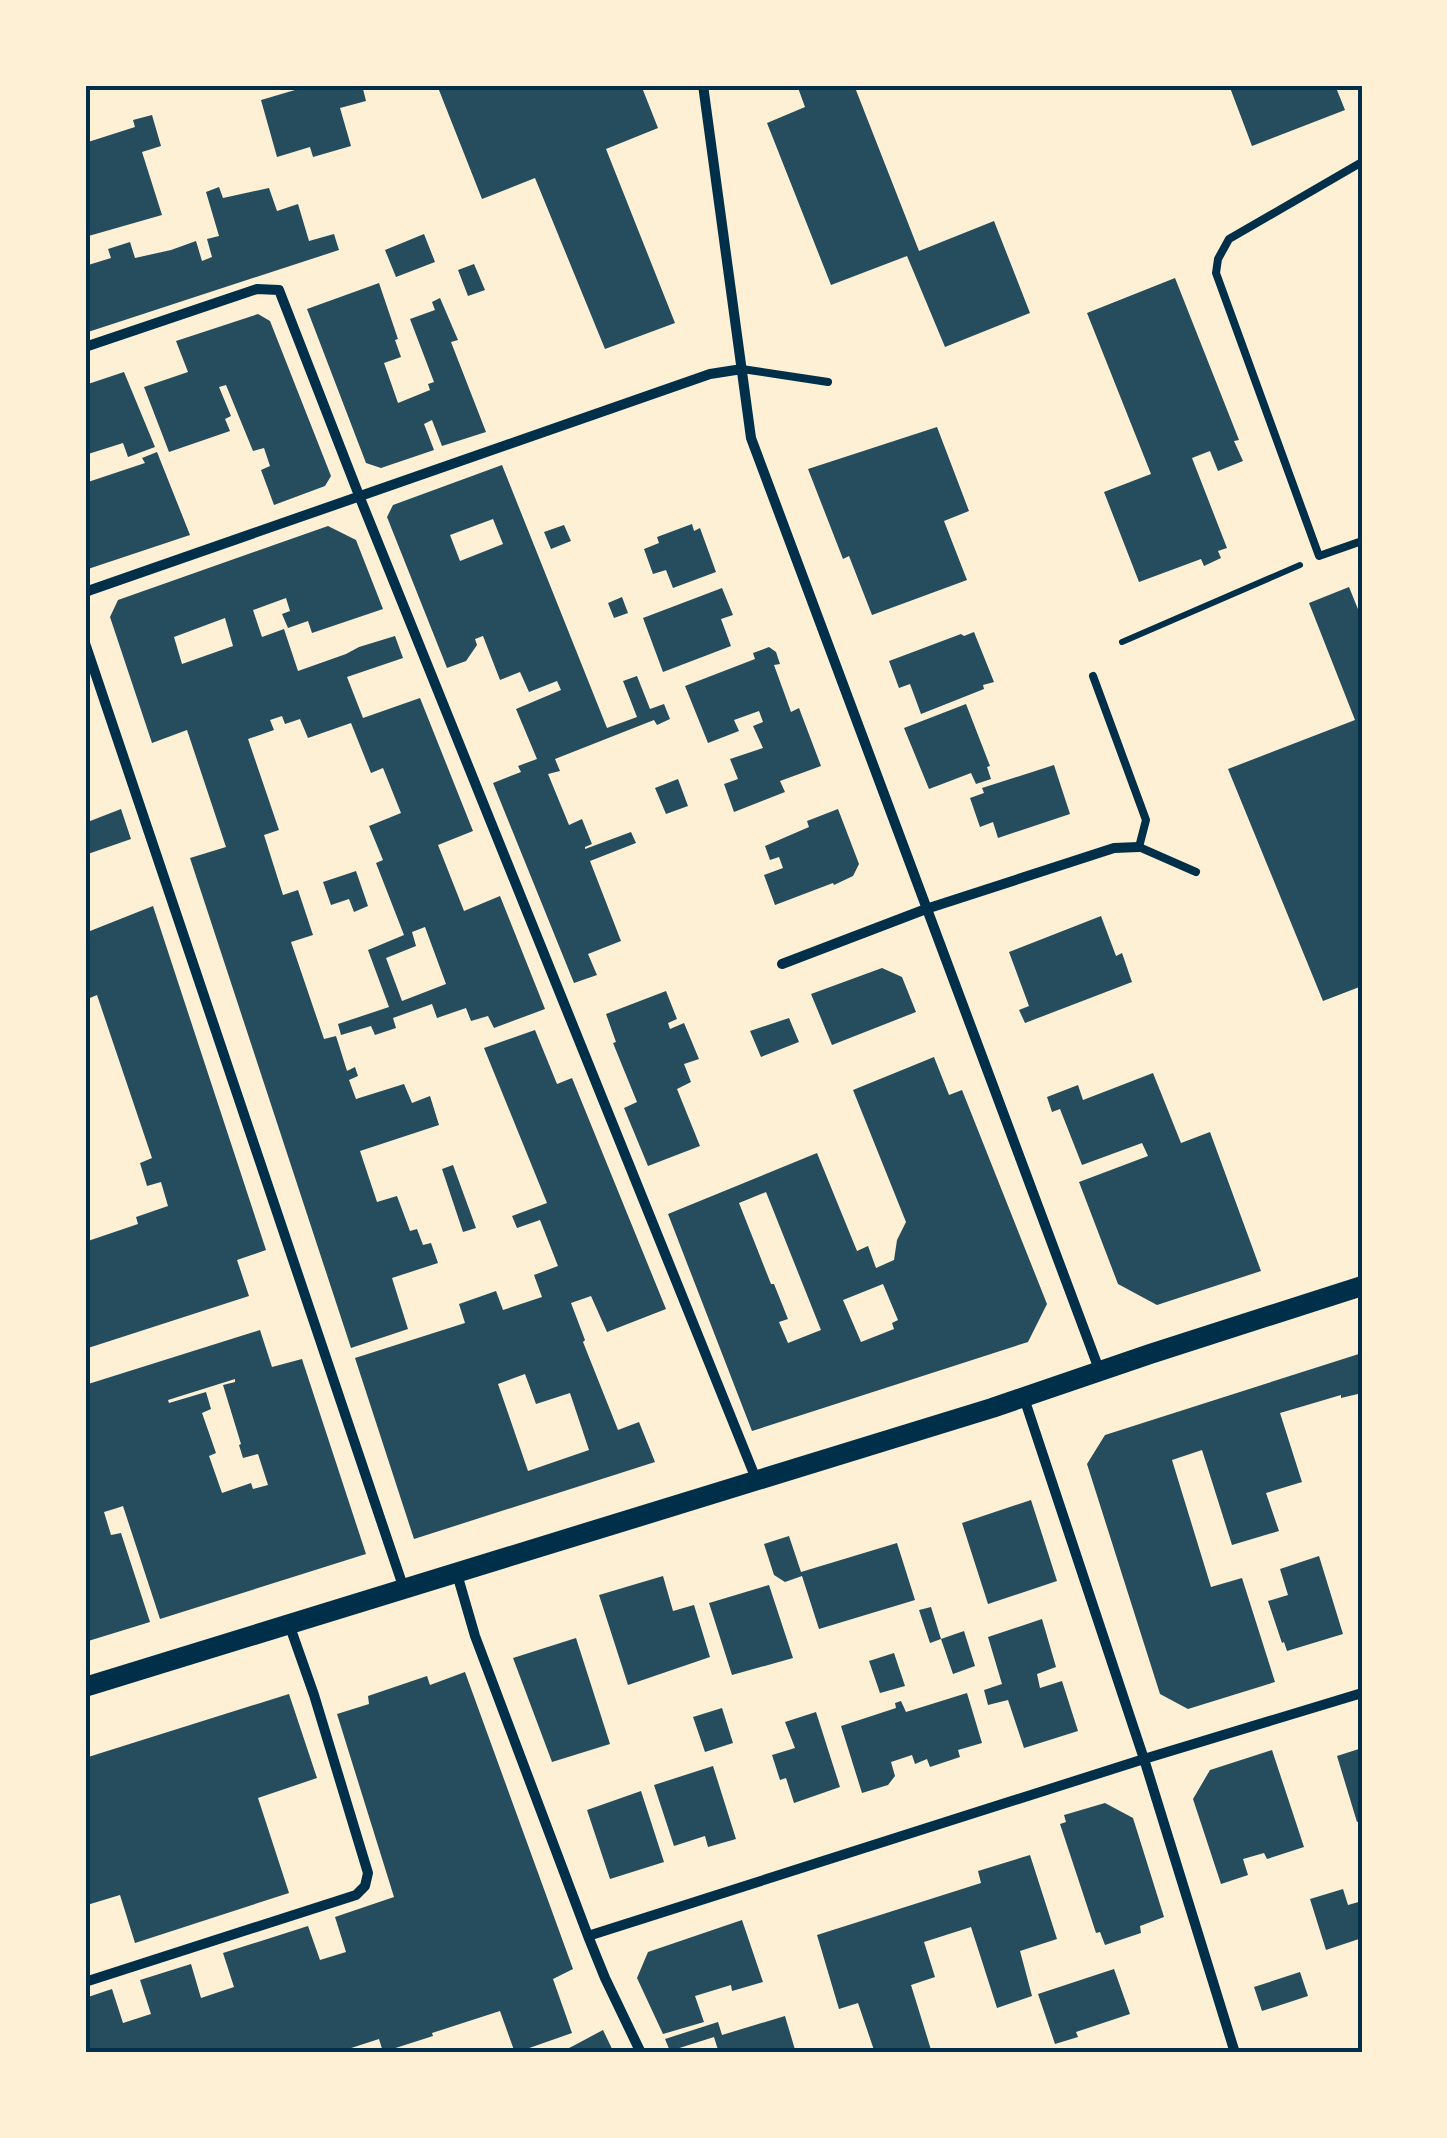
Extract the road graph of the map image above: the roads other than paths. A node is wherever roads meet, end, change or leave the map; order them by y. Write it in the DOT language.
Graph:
graph roads {
  1 [pos="703,85"];
  2 [pos="1362,162"];
  3 [pos="85,347"];
  4 [pos="742,370"];
  5 [pos="828,382"];
  6 [pos="360,498"];
  7 [pos="1362,540"];
  8 [pos="85,592"];
  9 [pos="85,643"];
  10 [pos="1094,676"];
  11 [pos="1139,847"];
  12 [pos="1196,872"];
  13 [pos="926,909"];
  14 [pos="782,964"];
  15 [pos="1362,1286"];
  16 [pos="1100,1372"];
  17 [pos="1024,1398"];
  18 [pos="756,1480"];
  19 [pos="457,1574"];
  20 [pos="404,1589"];
  21 [pos="289,1624"];
  22 [pos="85,1687"];
  23 [pos="1362,1693"];
  24 [pos="1144,1759"];
  25 [pos="588,1936"];
  26 [pos="85,1982"];
  27 [pos="641,2053"];
  28 [pos="1235,2053"];
  1 -- 4 [label="street"];
  2 -- 7 [label="lane"];
  3 -- 6 [label="street"];
  4 -- 5 [label="lane"];
  4 -- 6 [label="street"];
  4 -- 13 [label="street"];
  6 -- 8 [label="street"];
  6 -- 18 [label="street"];
  9 -- 20 [label="street"];
  10 -- 11 [label="lane"];
  11 -- 12 [label="lane"];
  11 -- 13 [label="street"];
  13 -- 14 [label="street"];
  13 -- 16 [label="street"];
  15 -- 16 [label="main road"];
  16 -- 17 [label="main road"];
  17 -- 18 [label="main road"];
  17 -- 24 [label="street"];
  18 -- 19 [label="main road"];
  19 -- 20 [label="main road"];
  19 -- 25 [label="street"];
  20 -- 21 [label="main road"];
  21 -- 22 [label="main road"];
  21 -- 26 [label="street"];
  23 -- 24 [label="street"];
  24 -- 25 [label="street"];
  24 -- 28 [label="street"];
  25 -- 27 [label="street"];
}
